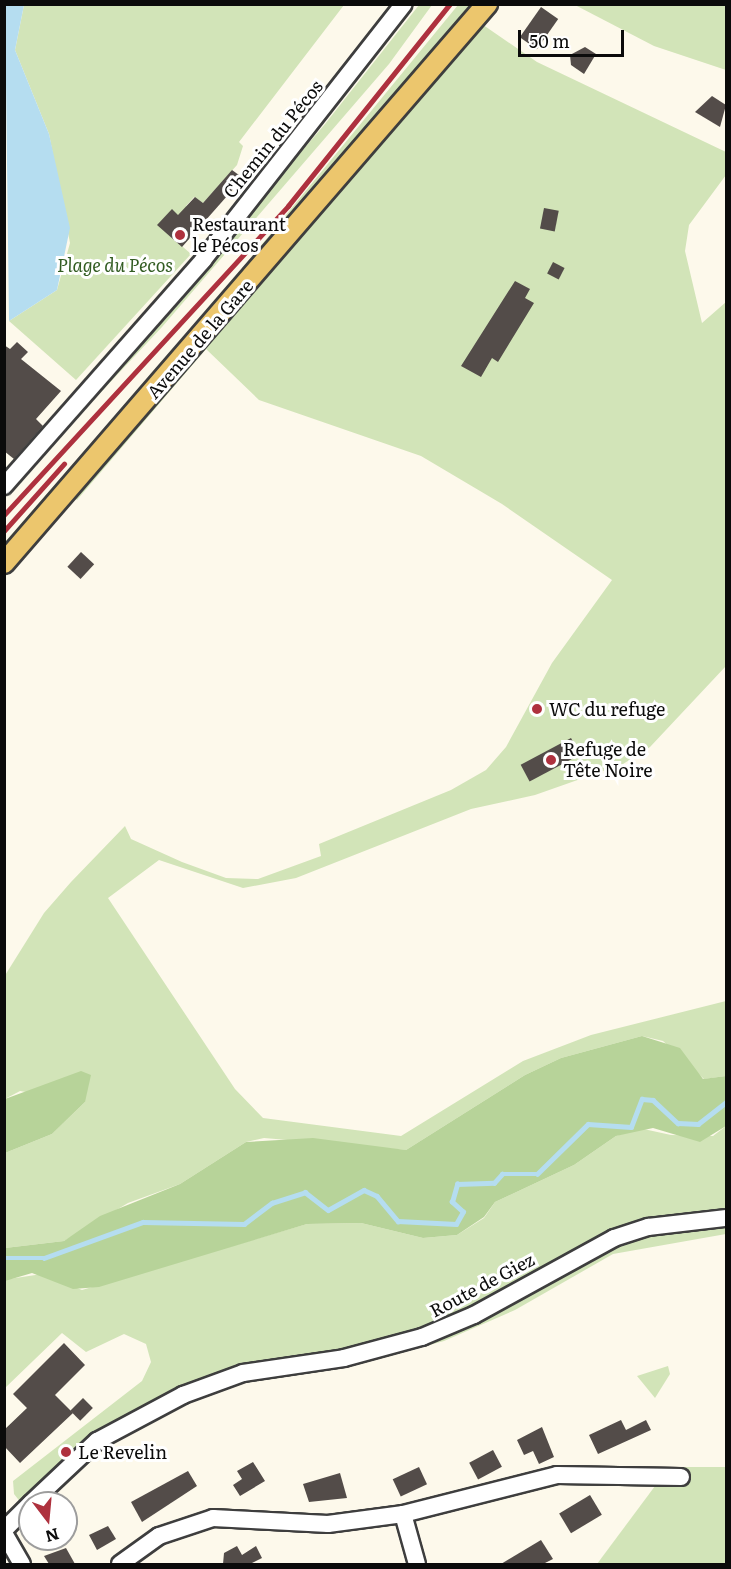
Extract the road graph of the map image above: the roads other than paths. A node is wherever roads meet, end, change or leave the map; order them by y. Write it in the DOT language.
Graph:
graph roads {
  1 [pos="404,4"];
  2 [pos="487,4"];
  3 [pos="4,486"];
  4 [pos="4,563"];
  5 [pos="726,1218"];
  6 [pos="681,1477"];
  7 [pos="45,1491"];
  8 [pos="403,1514"];
  9 [pos="18,1517"];
  10 [pos="4,1532"];
  11 [pos="22,1564"];
  12 [pos="120,1564"];
  13 [pos="417,1564"];
  1 -- 3 [label="street, Chemin du Pécos"];
  2 -- 4 [label="main road, Avenue de la Gare"];
  5 -- 7 [label="street, Route de Giez"];
  6 -- 8 [label="street"];
  8 -- 12 [label="street"];
  8 -- 13 [label="street"];
  9 -- 10 [label="street, Route de Giez"];
  10 -- 11 [label="street"];
}
